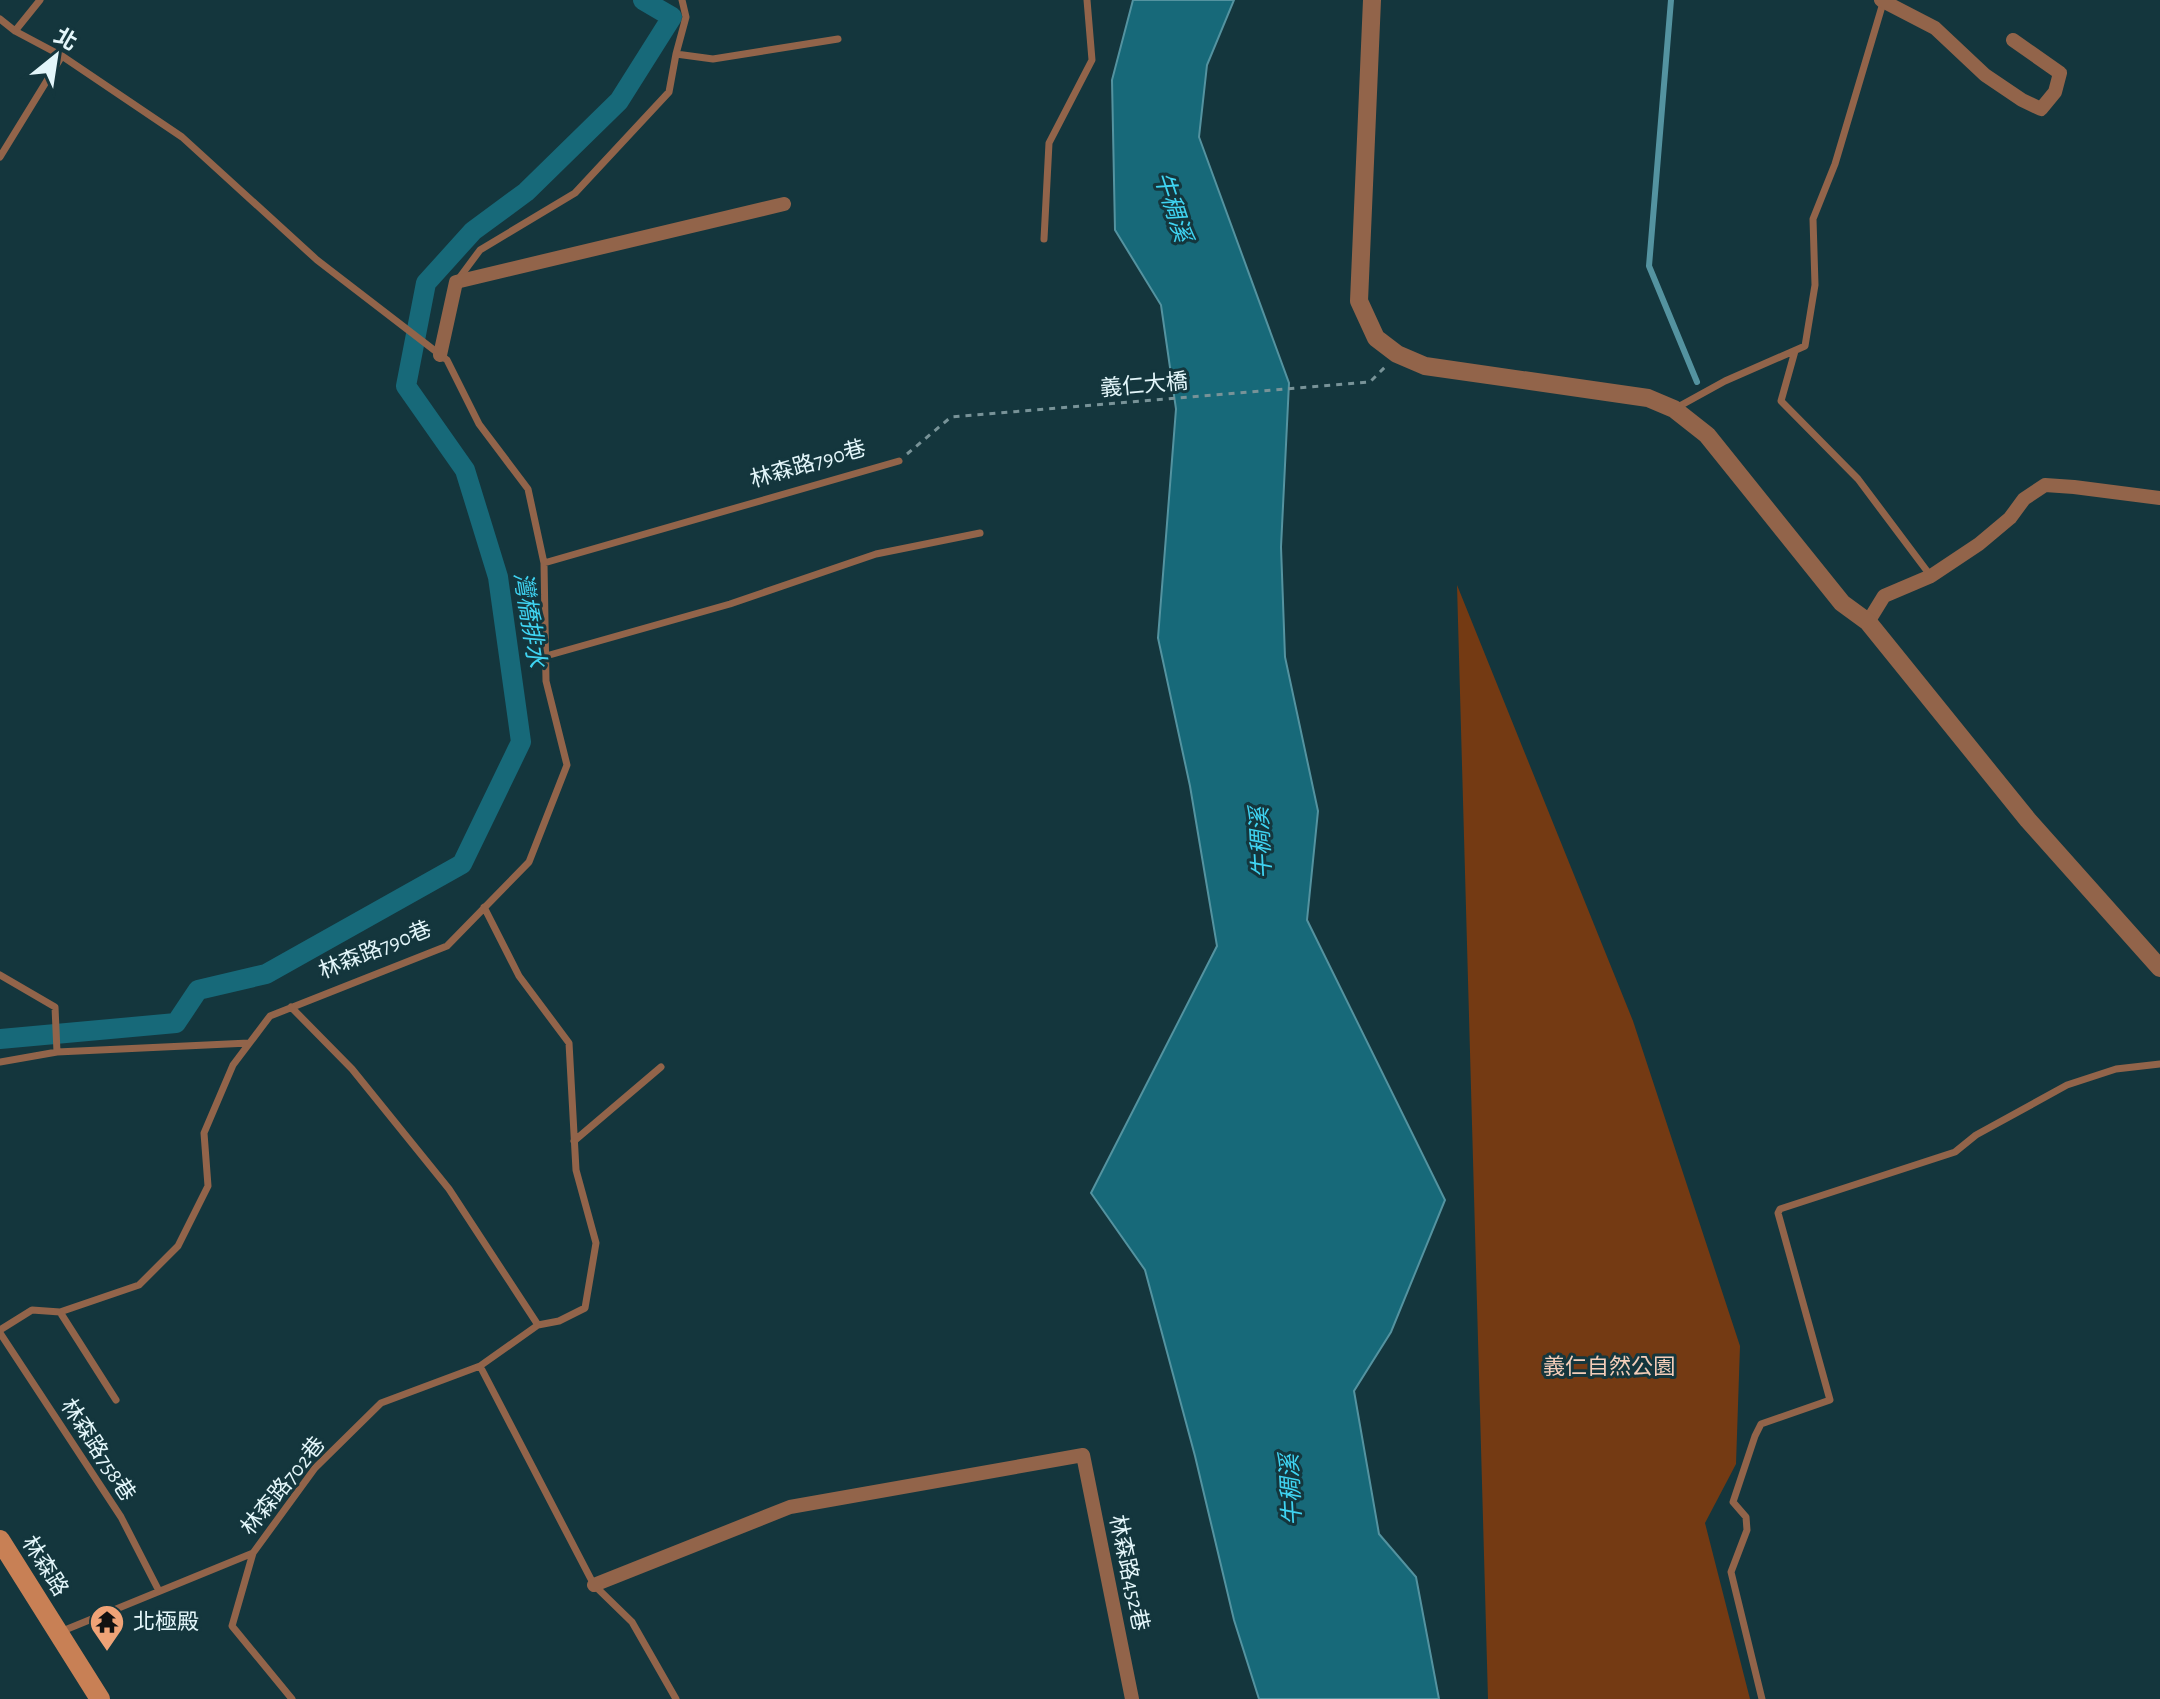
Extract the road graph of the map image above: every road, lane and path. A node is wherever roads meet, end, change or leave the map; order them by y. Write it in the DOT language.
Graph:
graph roads {
  1 [pos="40,0"];
  2 [pos="682,0"];
  3 [pos="1087,0"];
  4 [pos="1372,0"];
  5 [pos="1882,1"];
  6 [pos="0,19"];
  7 [pos="15,31"];
  8 [pos="838,39"];
  9 [pos="2013,40"];
  10 [pos="676,54"];
  11 [pos="62,56"];
  12 [pos="0,157"];
  13 [pos="784,204"];
  14 [pos="1044,239"];
  15 [pos="456,282"];
  16 [pos="1795,351"];
  17 [pos="1397,354"];
  18 [pos="440,355"];
  19 [pos="1674,409"];
  20 [pos="899,461"];
  21 [pos="2160,498"];
  22 [pos="980,533"];
  23 [pos="544,563"];
  24 [pos="1931,576"];
  25 [pos="1868,622"];
  26 [pos="546,656"];
  27 [pos="484,907"];
  28 [pos="2160,968"];
  29 [pos="0,975"];
  30 [pos="291,1007"];
  31 [pos="249,1043"];
  32 [pos="57,1052"];
  33 [pos="0,1062"];
  34 [pos="2160,1064"];
  35 [pos="661,1067"];
  36 [pos="574,1141"];
  37 [pos="60,1312"];
  38 [pos="538,1325"];
  39 [pos="0,1332"];
  40 [pos="480,1366"];
  41 [pos="116,1400"];
  42 [pos="0,1540"];
  43 [pos="253,1553"];
  44 [pos="594,1585"];
  45 [pos="159,1591"];
  46 [pos="58,1633"];
  47 [pos="100,1699"];
  48 [pos="292,1699"];
  49 [pos="676,1699"];
  50 [pos="1132,1699"];
  51 [pos="1762,1699"];
  1 -- 7 [label="lane"];
  2 -- 10 [label="lane"];
  3 -- 14 [label="lane"];
  4 -- 17 [label="street"];
  5 -- 9 [label="street"];
  5 -- 16 [label="lane"];
  6 -- 7 [label="lane, 林森路790巷"];
  7 -- 11 [label="lane, 林森路790巷"];
  8 -- 10 [label="lane"];
  10 -- 15 [label="lane"];
  11 -- 12 [label="lane"];
  11 -- 18 [label="lane, 林森路790巷"];
  13 -- 15 [label="street"];
  15 -- 18 [label="street"];
  16 -- 19 [label="lane"];
  16 -- 24 [label="lane"];
  17 -- 19 [label="street"];
  17 -- 20 [label="path, 義仁大橋"];
  18 -- 23 [label="lane, 林森路790巷"];
  19 -- 25 [label="street"];
  20 -- 23 [label="lane, 林森路790巷"];
  21 -- 24 [label="street"];
  22 -- 26 [label="lane"];
  23 -- 26 [label="lane, 林森路790巷"];
  24 -- 25 [label="street"];
  25 -- 28 [label="street"];
  26 -- 27 [label="lane, 林森路790巷"];
  27 -- 30 [label="lane, 林森路790巷"];
  27 -- 36 [label="lane, 林森路702巷"];
  29 -- 32 [label="lane"];
  30 -- 31 [label="lane, 林森路790巷"];
  30 -- 38 [label="lane"];
  31 -- 32 [label="lane"];
  31 -- 37 [label="lane, 林森路790巷"];
  32 -- 33 [label="lane"];
  34 -- 51 [label="lane"];
  35 -- 36 [label="lane"];
  36 -- 38 [label="lane, 林森路702巷"];
  37 -- 39 [label="lane, 林森路758巷"];
  37 -- 41 [label="lane, 林森路758巷"];
  38 -- 40 [label="lane, 林森路702巷"];
  39 -- 45 [label="lane, 林森路758巷"];
  40 -- 43 [label="lane, 林森路702巷"];
  40 -- 44 [label="lane"];
  42 -- 46 [label="main road, 林森路"];
  43 -- 45 [label="lane, 林森路702巷"];
  43 -- 48 [label="lane"];
  44 -- 49 [label="lane"];
  44 -- 50 [label="street, 林森路452巷"];
  45 -- 46 [label="lane, 林森路702巷"];
  46 -- 47 [label="main road, 林森路"];
}
